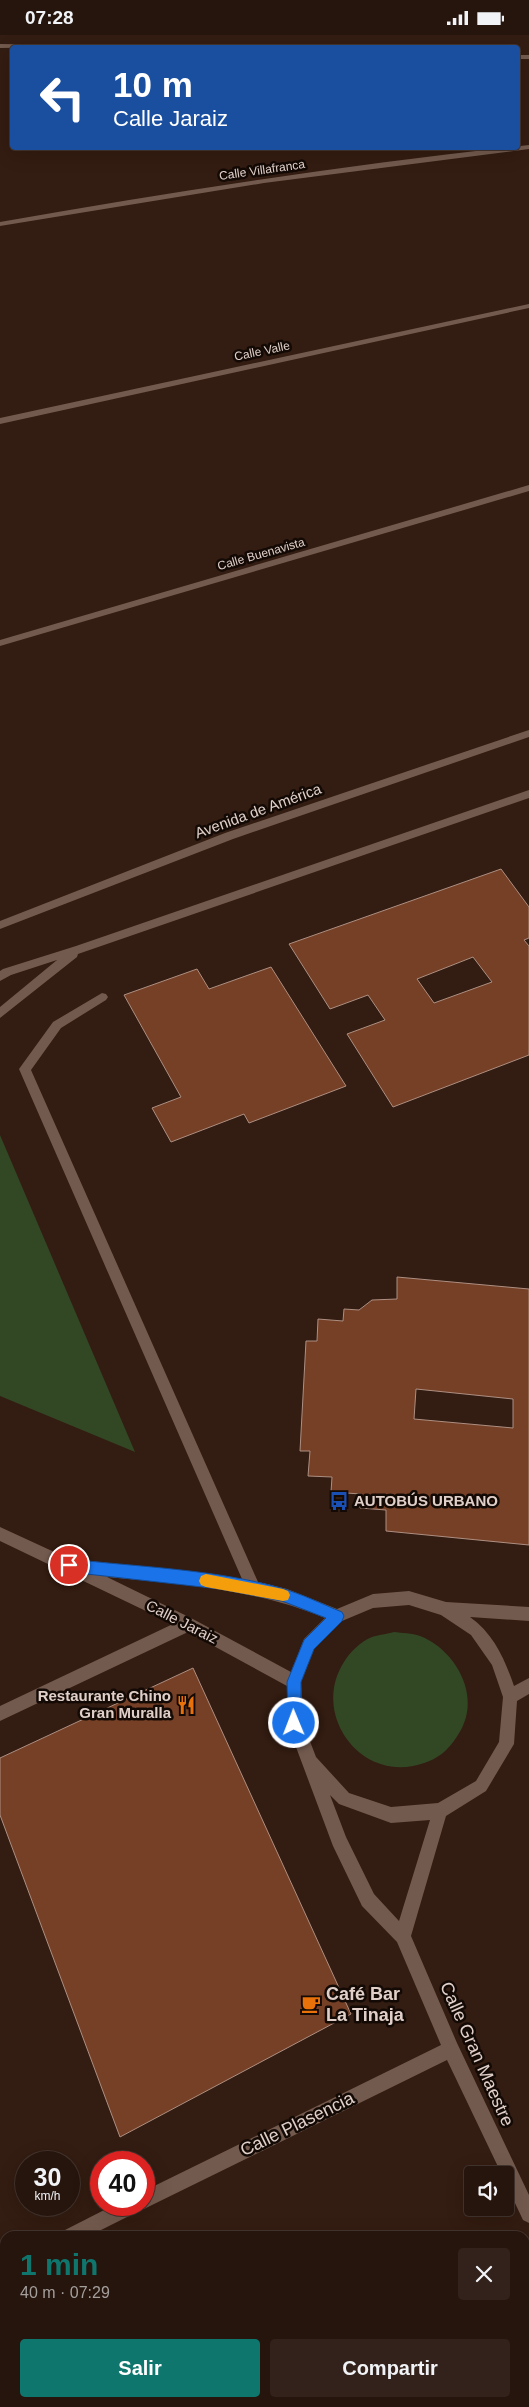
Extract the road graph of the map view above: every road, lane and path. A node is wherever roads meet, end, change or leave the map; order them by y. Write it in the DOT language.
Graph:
graph roads {
  1 [pos="499,150"];
  2 [pos="0,223"];
  3 [pos="529,306"];
  4 [pos="0,421"];
  5 [pos="529,489"];
  6 [pos="0,643"];
  7 [pos="529,733"];
  8 [pos="529,794"];
  9 [pos="0,925"];
  10 [pos="80,949"];
  11 [pos="0,977"];
  12 [pos="102,997"];
  13 [pos="0,1014"];
  14 [pos="0,1534"];
  15 [pos="69,1565"];
  16 [pos="252,1588"];
  17 [pos="445,1609"];
  18 [pos="529,1614"];
  19 [pos="337,1616"];
  20 [pos="187,1625"];
  21 [pos="294,1682"];
  22 [pos="529,1685"];
  23 [pos="510,1697"];
  24 [pos="0,1714"];
  25 [pos="310,1762"];
  26 [pos="440,1811"];
  27 [pos="403,1937"];
  28 [pos="451,2049"];
  29 [pos="155,2195"];
  30 [pos="529,2215"];
  31 [pos="112,2216"];
  32 [pos="81,2231"];
  1 -- 2 [label="street, Calle Villafranca"];
  3 -- 4 [label="street, Calle Valle"];
  5 -- 6 [label="street, Calle Buenavista"];
  7 -- 9 [label="street, Avenida de América"];
  8 -- 10 [label="street"];
  10 -- 11 [label="street"];
  10 -- 13 [label="street"];
  12 -- 16 [label="street"];
  14 -- 15 [label="street, Calle Jaraiz"];
  15 -- 16 [label="street, Calle Jaraiz"];
  15 -- 20 [label="street, Calle Jaraiz"];
  16 -- 19 [label="street, Calle Jaraiz"];
  17 -- 18 [label="street"];
  17 -- 19 [label="street"];
  17 -- 23 [label="street"];
  19 -- 21 [label="street"];
  20 -- 21 [label="street, Calle Jaraiz"];
  20 -- 24 [label="street"];
  21 -- 25 [label="street, Calle Gran Maestre"];
  22 -- 23 [label="street"];
  23 -- 26 [label="street"];
  25 -- 26 [label="street"];
  25 -- 27 [label="street, Calle Gran Maestre"];
  26 -- 27 [label="street"];
  27 -- 28 [label="street, Calle Gran Maestre"];
  28 -- 29 [label="street, Calle Plasencia"];
  28 -- 30 [label="street, Calle Gran Maestre"];
  31 -- 32 [label="street"];
}
